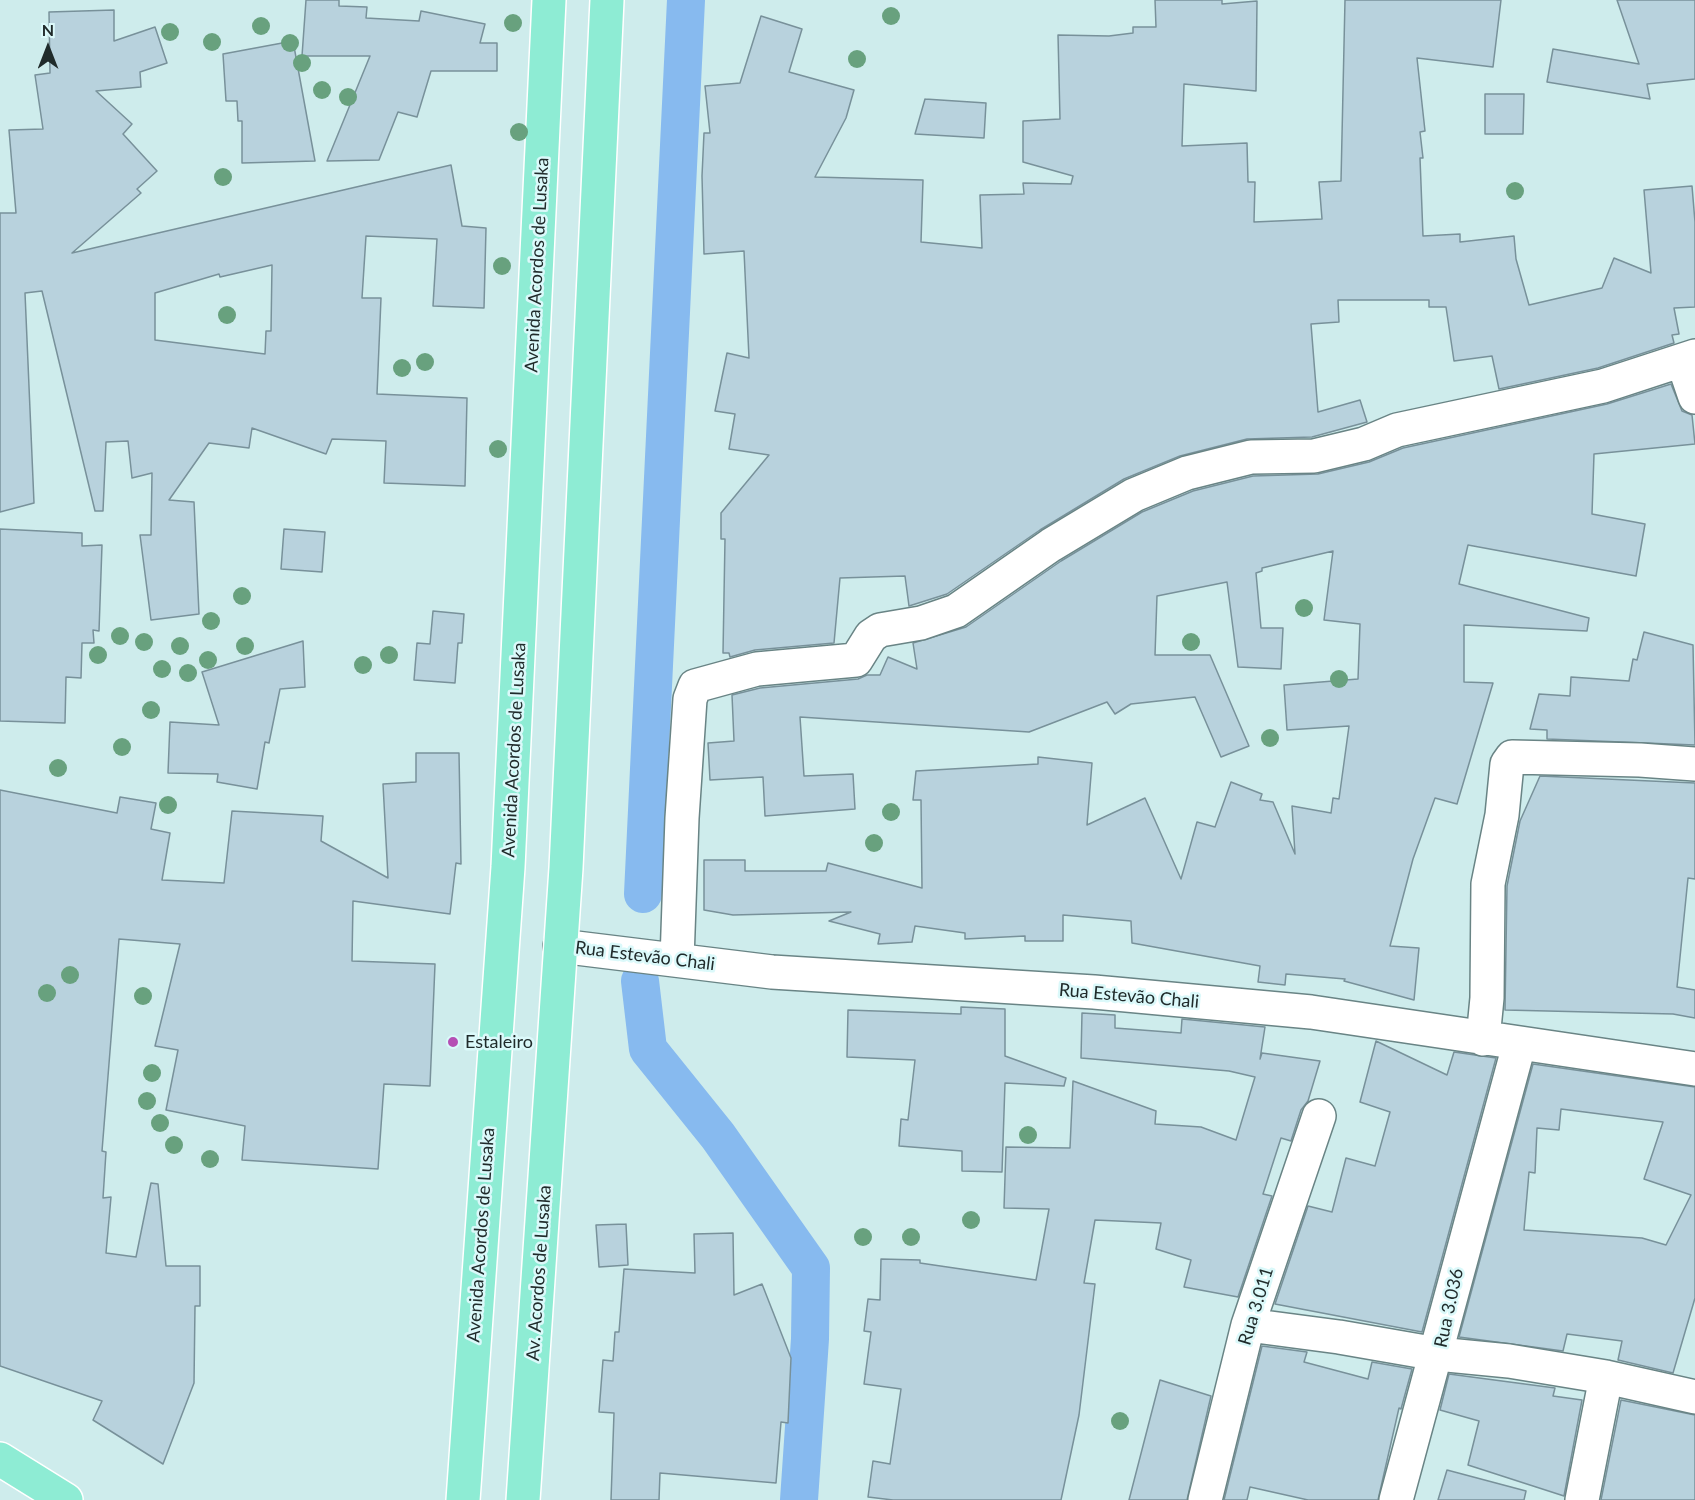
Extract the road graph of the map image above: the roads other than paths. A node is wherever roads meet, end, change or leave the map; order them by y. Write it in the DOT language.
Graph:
graph roads {
  1 [pos="549,0"];
  2 [pos="607,0"];
  3 [pos="1689,359"];
  4 [pos="1695,397"];
  5 [pos="1695,764"];
  6 [pos="561,946"];
  7 [pos="677,960"];
  8 [pos="1483,1039"];
  9 [pos="1519,1045"];
  10 [pos="1695,1069"];
  11 [pos="1319,1116"];
  12 [pos="1248,1325"];
  13 [pos="1437,1354"];
  14 [pos="1606,1377"];
  15 [pos="1695,1397"];
  16 [pos="0,1459"];
  17 [pos="66,1500"];
  18 [pos="463,1500"];
  19 [pos="523,1500"];
  20 [pos="1205,1500"];
  21 [pos="1396,1500"];
  22 [pos="1582,1500"];
  1 -- 18 [label="main road, Avenida Acordos de Lusaka"];
  2 -- 6 [label="main road"];
  3 -- 4 [label="street"];
  3 -- 7 [label="street"];
  5 -- 8 [label="street"];
  6 -- 7 [label="street, Rua Estevão Chali"];
  6 -- 19 [label="main road, Av. Acordos de Lusaka"];
  7 -- 8 [label="street, Rua Estevão Chali"];
  8 -- 9 [label="street, Rua Estevão Chali"];
  9 -- 10 [label="street, Rua Estevão Chali"];
  9 -- 13 [label="street, Rua 3.036"];
  11 -- 12 [label="street, Rua 3.011"];
  12 -- 13 [label="street"];
  12 -- 20 [label="street, Rua 3.011"];
  13 -- 14 [label="street, Rua 3.036"];
  13 -- 21 [label="street"];
  14 -- 15 [label="street, Rua 3.036"];
  14 -- 22 [label="street"];
  16 -- 17 [label="main road"];
}
